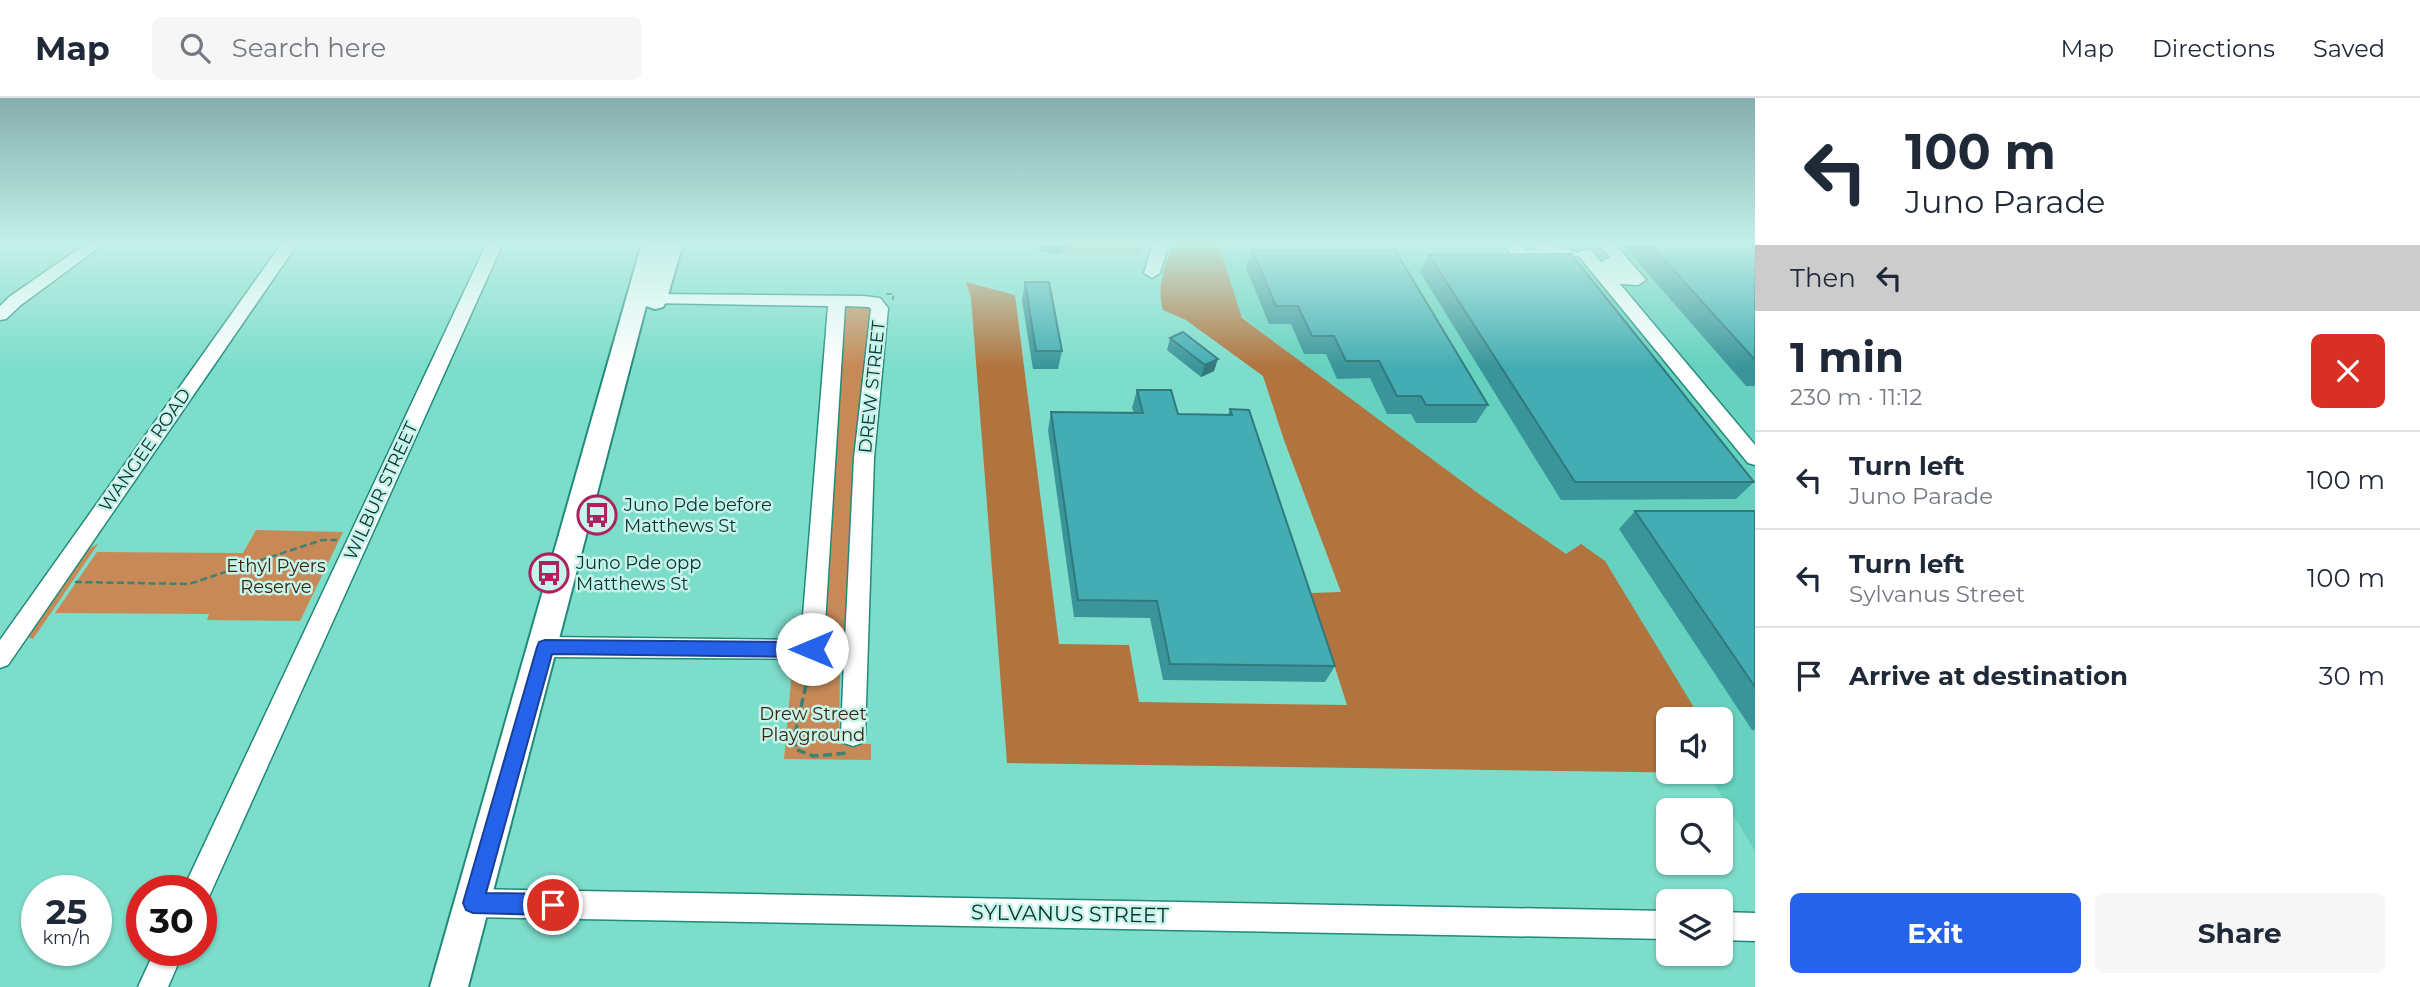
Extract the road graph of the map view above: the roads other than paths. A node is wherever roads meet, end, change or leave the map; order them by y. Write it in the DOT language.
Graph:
graph roads {
  1 [pos="38,284"];
  2 [pos="261,284"];
  3 [pos="476,284"];
  4 [pos="640,284"];
  5 [pos="660,284"];
  6 [pos="1605,284"];
  7 [pos="656,299"];
  8 [pos="837,301"];
  9 [pos="0,315"];
  10 [pos="604,431"];
  11 [pos="1755,458"];
  12 [pos="545,647"];
  13 [pos="855,650"];
  14 [pos="811,657"];
  15 [pos="0,658"];
  16 [pos="852,743"];
  17 [pos="204,875"];
  18 [pos="473,903"];
  19 [pos="1656,925"];
  20 [pos="1733,926"];
  21 [pos="1755,927"];
  22 [pos="163,966"];
  23 [pos="153,987"];
  24 [pos="449,987"];
  1 -- 9 [label="street"];
  2 -- 15 [label="street, WANGEE ROAD"];
  3 -- 17 [label="street, WILBUR STREET"];
  4 -- 10 [label="main road"];
  5 -- 7 [label="main road"];
  6 -- 11 [label="street"];
  7 -- 8 [label="street"];
  7 -- 10 [label="main road"];
  8 -- 13 [label="street, DREW STREET"];
  8 -- 14 [label="street"];
  10 -- 12 [label="main road"];
  12 -- 14 [label="street"];
  12 -- 18 [label="main road"];
  13 -- 14 [label="street"];
  13 -- 16 [label="street, DREW STREET"];
  18 -- 19 [label="street, SYLVANUS STREET"];
  18 -- 24 [label="main road"];
  20 -- 21 [label="street"];
  22 -- 23 [label="street"];
}
